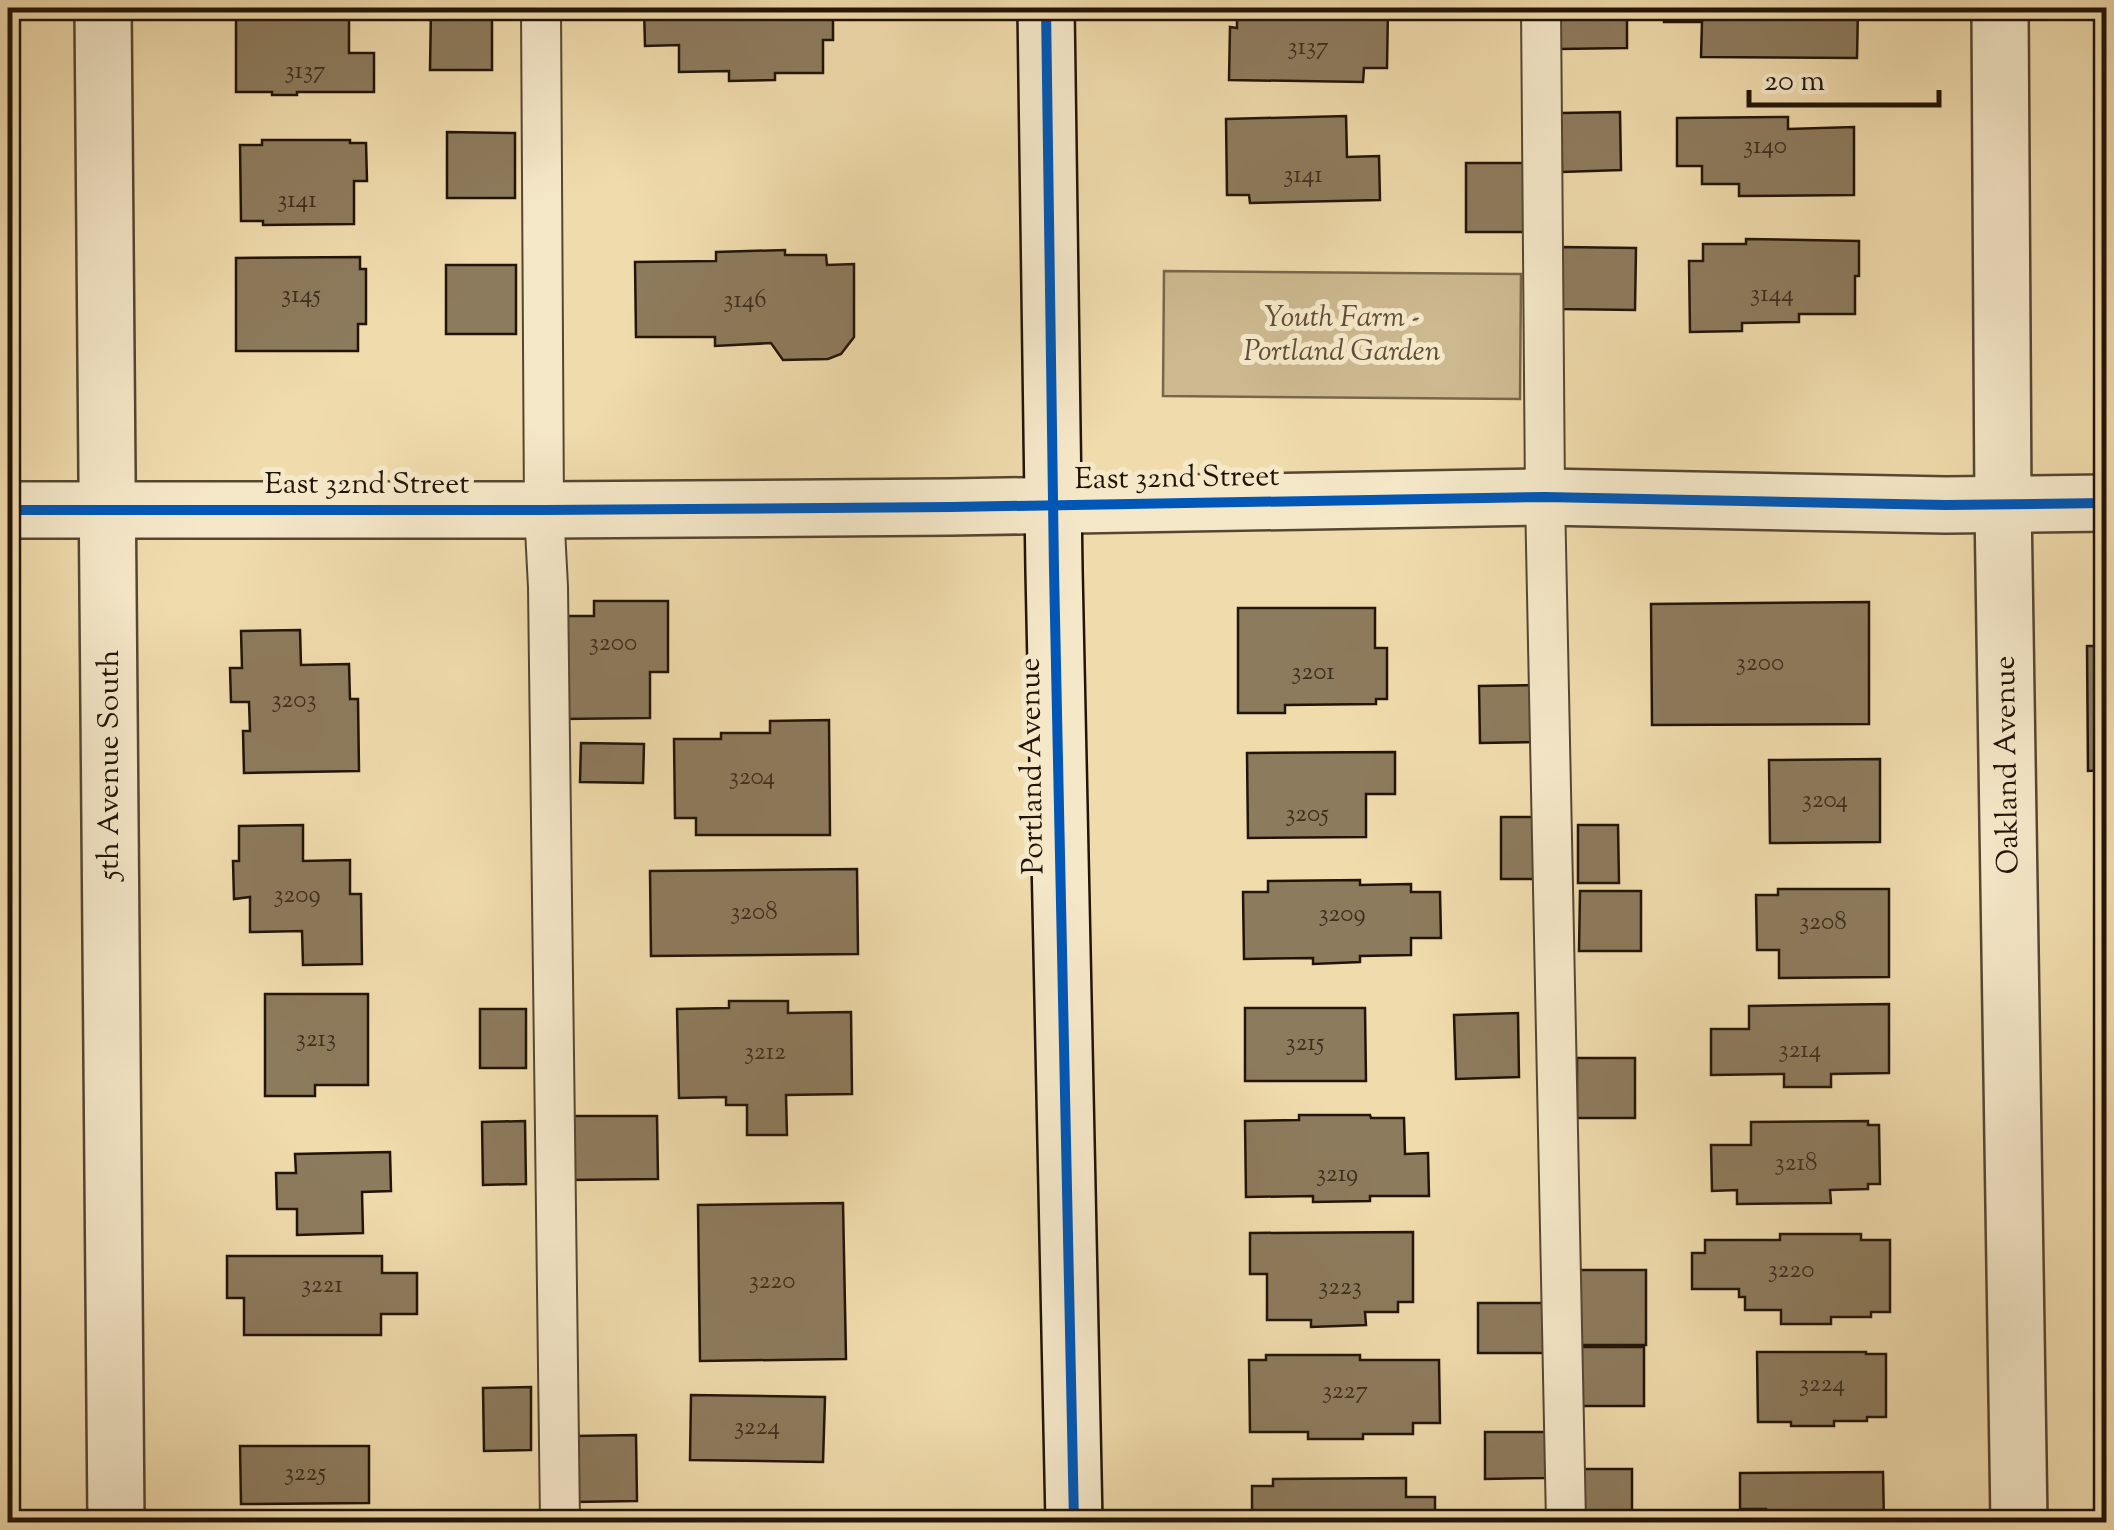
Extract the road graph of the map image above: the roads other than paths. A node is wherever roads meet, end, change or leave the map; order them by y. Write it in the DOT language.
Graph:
graph roads {
  1 [pos="103,8"];
  2 [pos="542,8"];
  3 [pos="1046,8"];
  4 [pos="1541,8"];
  5 [pos="2000,8"];
  6 [pos="1545,497"];
  7 [pos="2106,503"];
  8 [pos="2004,505"];
  9 [pos="1053,506"];
  10 [pos="108,509"];
  11 [pos="8,510"];
  12 [pos="544,510"];
  13 [pos="116,1522"];
  14 [pos="560,1522"];
  15 [pos="1074,1522"];
  16 [pos="1566,1522"];
  17 [pos="2019,1522"];
  1 -- 10 [label="street, 5th Avenue South"];
  2 -- 12 [label="lane"];
  3 -- 9 [label="street, Portland Avenue"];
  4 -- 6 [label="lane"];
  5 -- 8 [label="street, Oakland Avenue"];
  6 -- 8 [label="street, East 32nd Street"];
  6 -- 9 [label="street, East 32nd Street"];
  6 -- 16 [label="lane"];
  7 -- 8 [label="street, East 32nd Street"];
  8 -- 17 [label="street, Oakland Avenue"];
  9 -- 12 [label="street, East 32nd Street"];
  9 -- 15 [label="street, Portland Avenue"];
  10 -- 11 [label="street, East 32nd Street"];
  10 -- 12 [label="street, East 32nd Street"];
  10 -- 13 [label="street, 5th Avenue South"];
  12 -- 14 [label="lane"];
}
